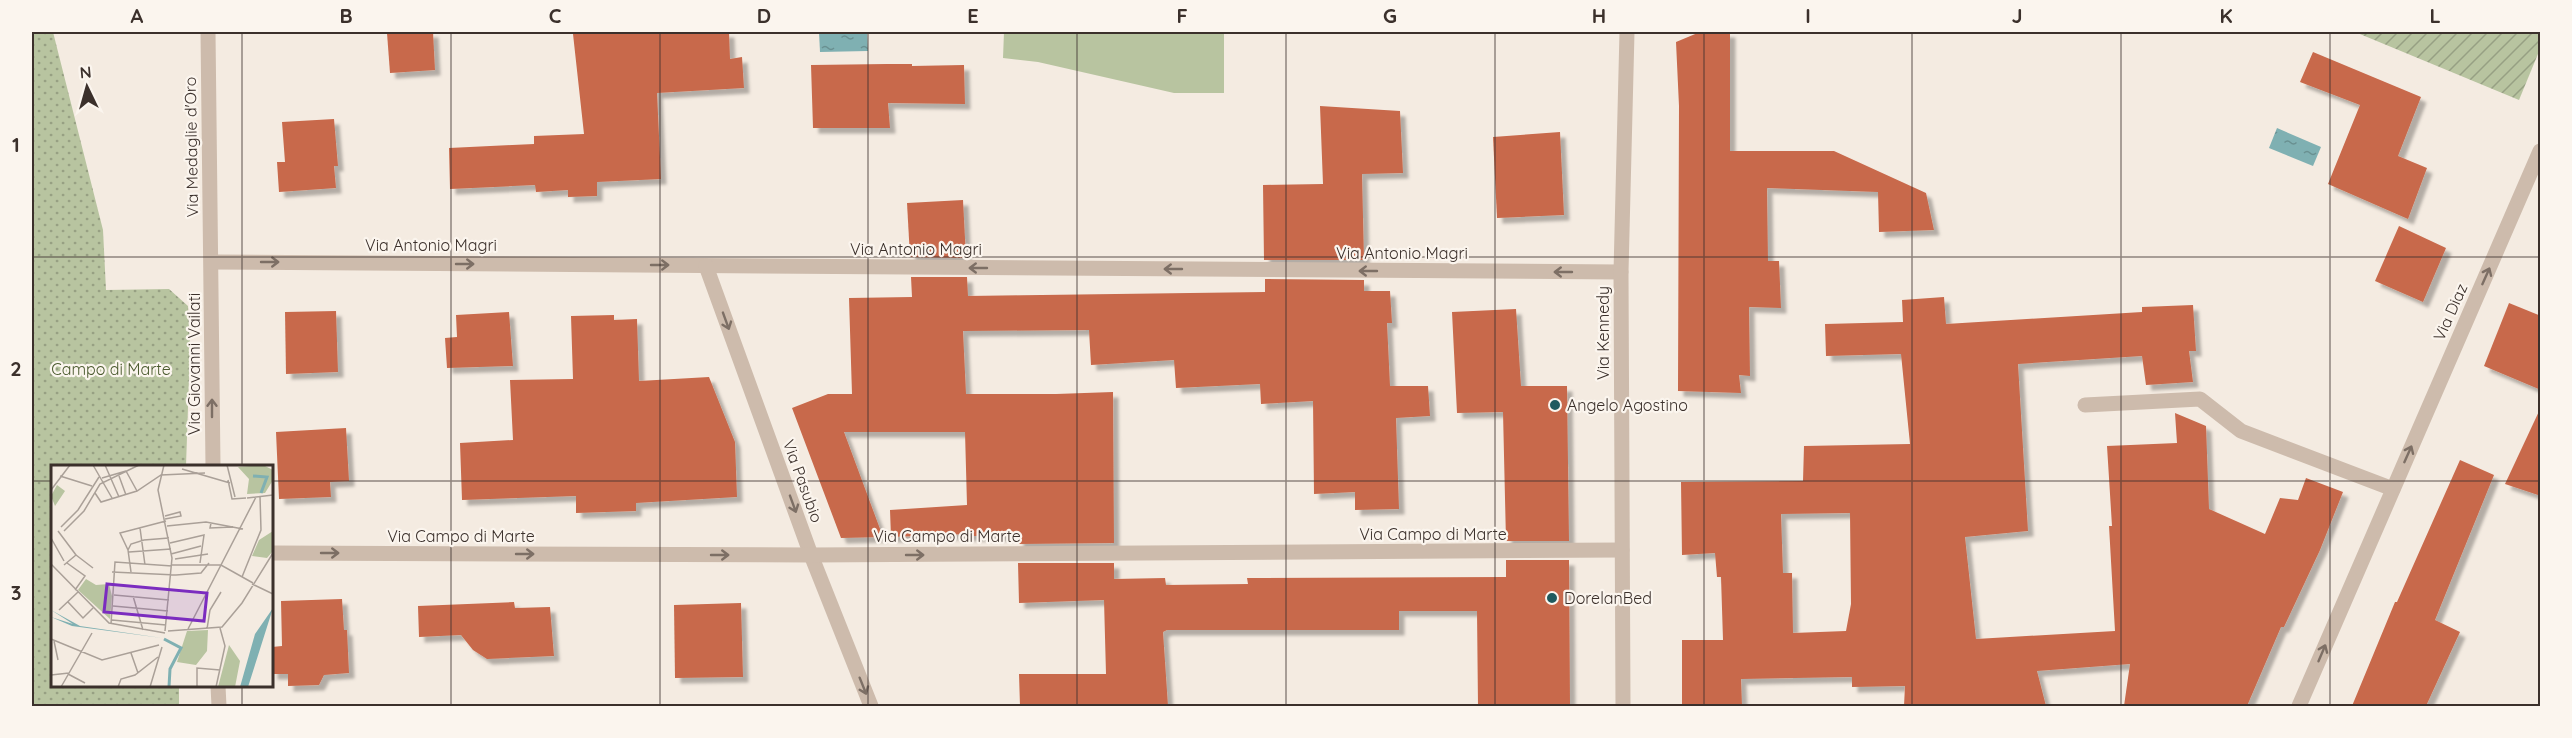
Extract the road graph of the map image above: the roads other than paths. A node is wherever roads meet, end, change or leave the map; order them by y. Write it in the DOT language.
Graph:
graph roads {
  1 [pos="208,32"];
  2 [pos="1627,32"];
  3 [pos="2541,151"];
  4 [pos="212,262"];
  5 [pos="706,266"];
  6 [pos="1621,272"];
  7 [pos="2085,405"];
  8 [pos="213,465"];
  9 [pos="2393,489"];
  10 [pos="1622,550"];
  11 [pos="273,553"];
  12 [pos="811,555"];
  13 [pos="218,687"];
  14 [pos="219,706"];
  15 [pos="871,706"];
  16 [pos="1623,706"];
  17 [pos="2300,706"];
  1 -- 4 [label="street, Via Medaglie d'Oro"];
  2 -- 6 [label="street, Via Kennedy"];
  9 -- 3 [label="street, Via Diaz, one-way"];
  4 -- 5 [label="street, Via Antonio Magri, one-way"];
  8 -- 4 [label="street, Via Giovanni Vailati, one-way"];
  6 -- 5 [label="street, Via Antonio Magri, one-way"];
  5 -- 12 [label="street, Via Pasubio, one-way"];
  6 -- 10 [label="street, Via Kennedy"];
  7 -- 9 [label="street"];
  17 -- 9 [label="street, Via Diaz, one-way"];
  12 -- 10 [label="street, Via Campo di Marte, one-way"];
  10 -- 16 [label="street, Via Kennedy"];
  11 -- 12 [label="street, Via Campo di Marte, one-way"];
  12 -- 15 [label="street, Via Pasubio, one-way"];
  13 -- 14 [label="street"];
}
